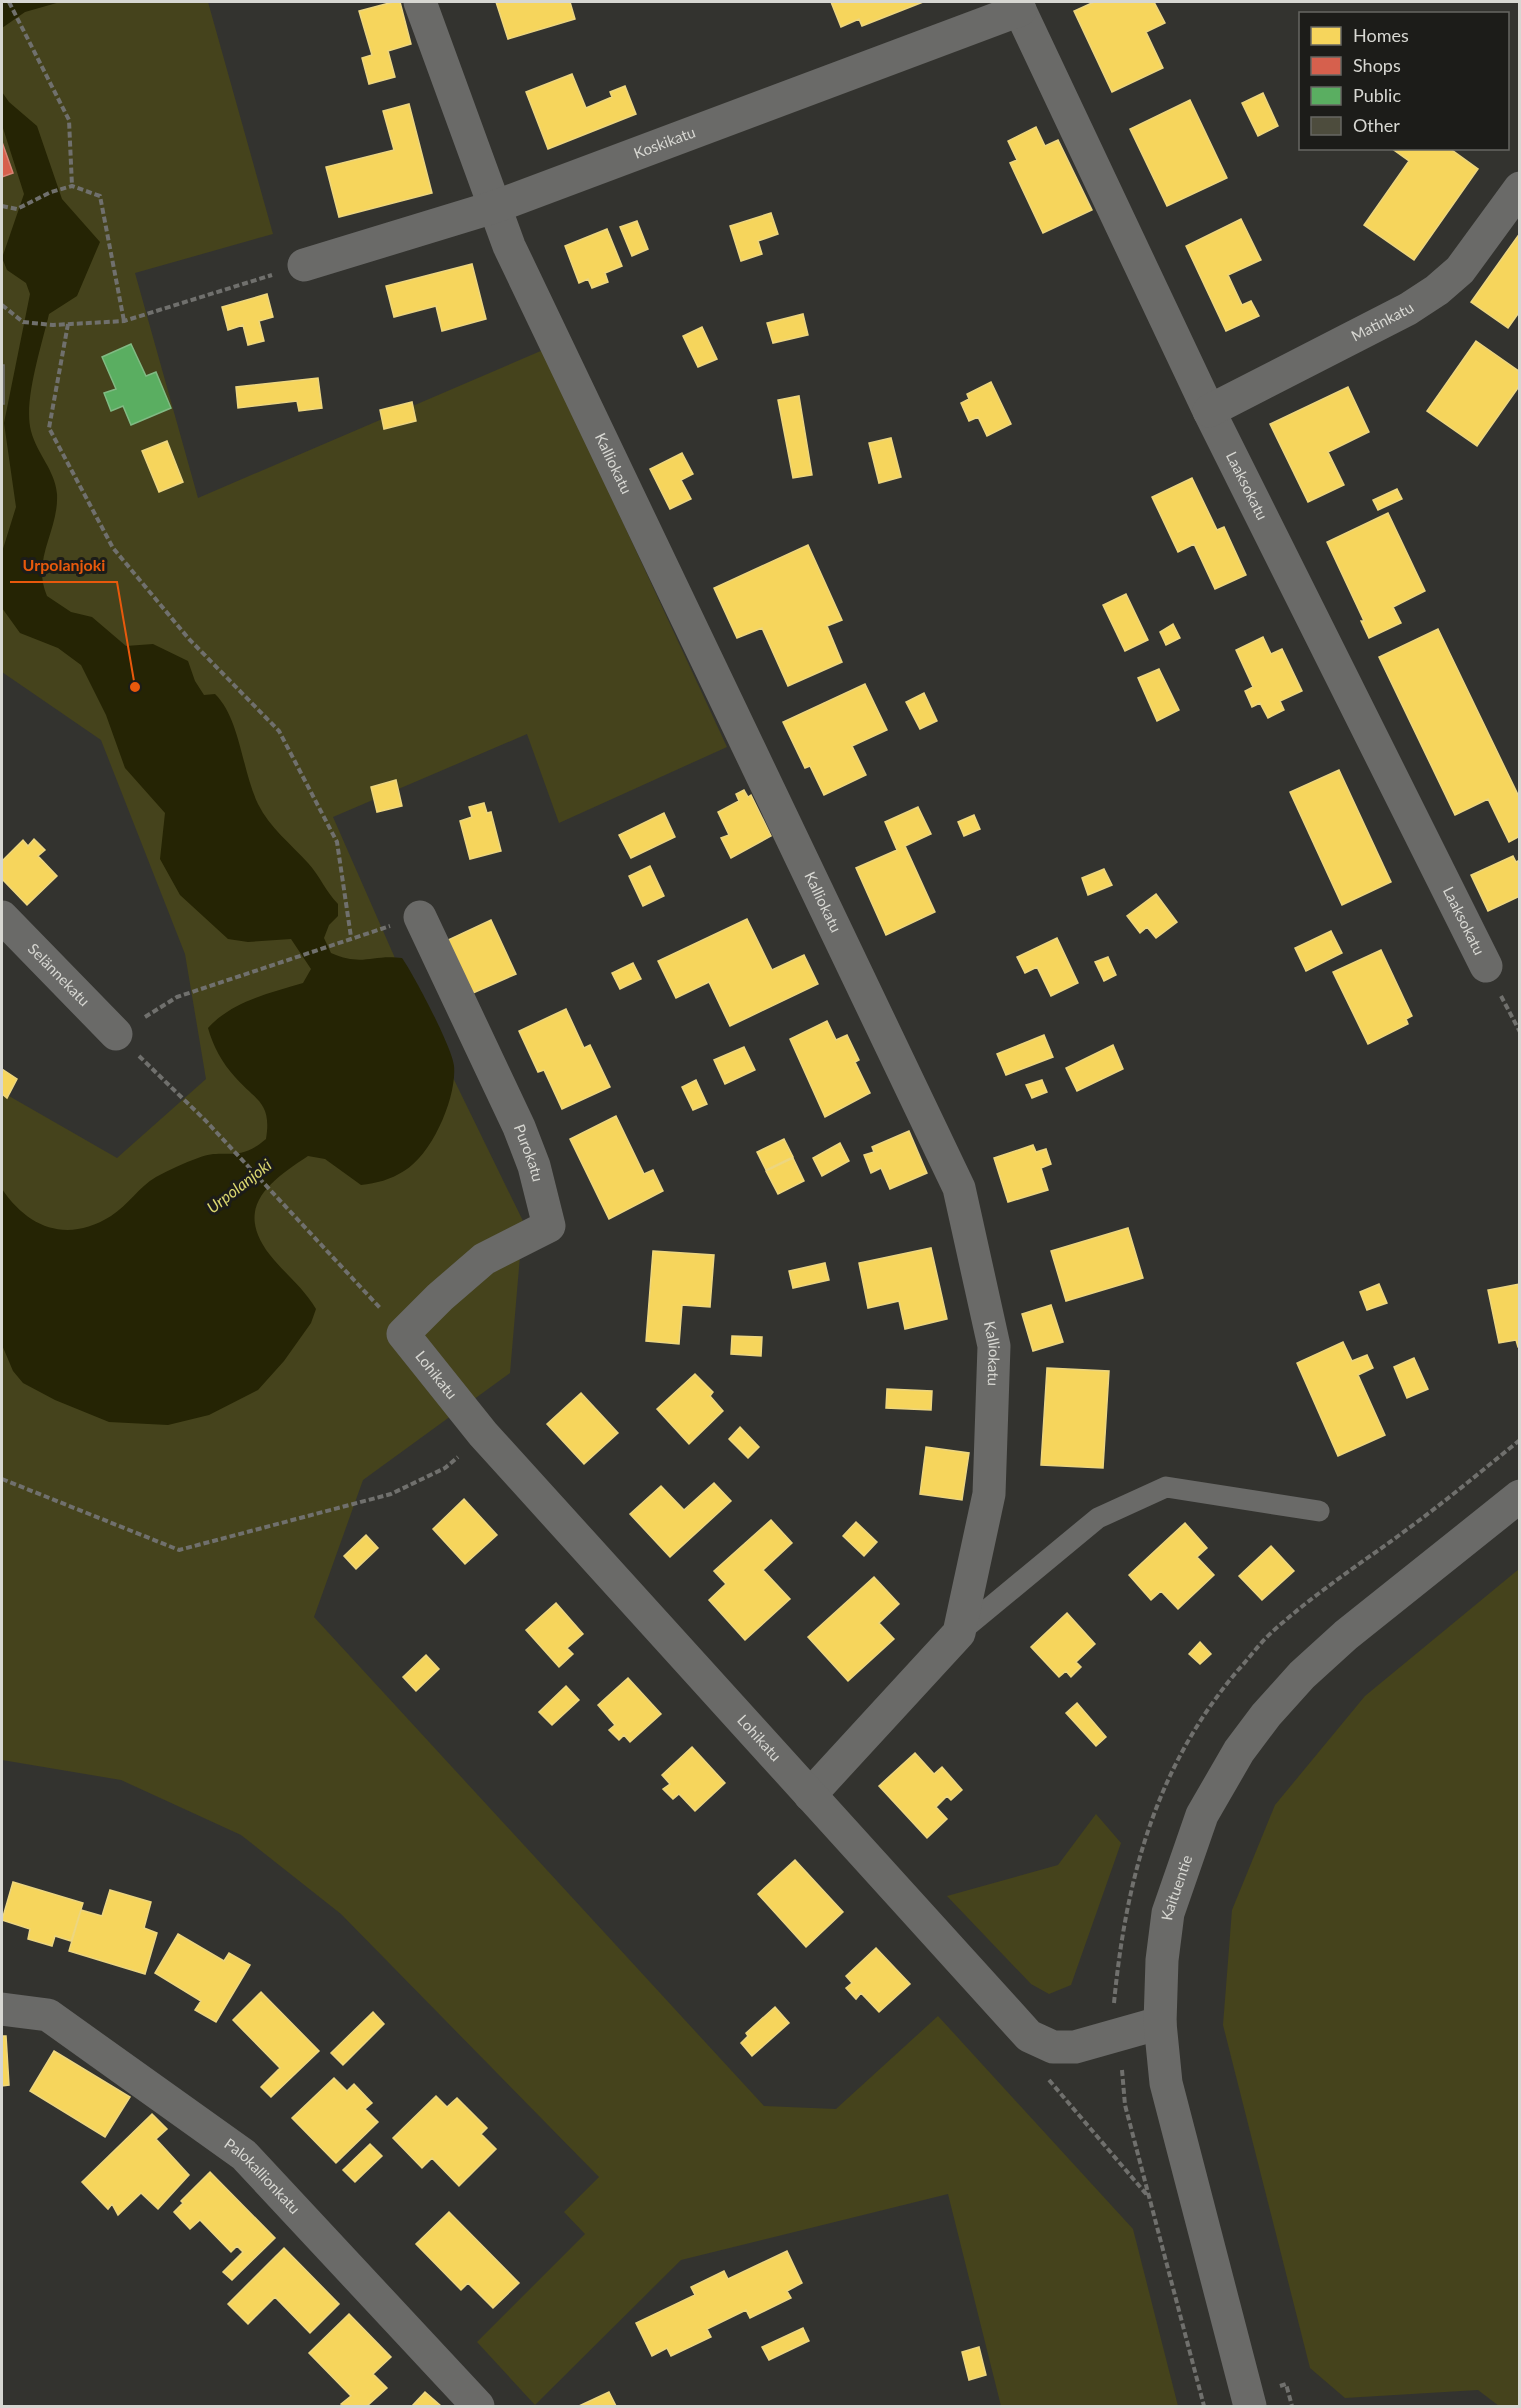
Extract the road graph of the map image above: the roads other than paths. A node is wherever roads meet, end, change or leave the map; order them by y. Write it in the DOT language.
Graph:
graph roads {
  1 [pos="420,2"];
  2 [pos="1018,6"];
  3 [pos="1520,188"];
  4 [pos="494,207"];
  5 [pos="304,265"];
  6 [pos="1209,411"];
  7 [pos="2,917"];
  8 [pos="420,917"];
  9 [pos="1486,966"];
  10 [pos="116,1035"];
  11 [pos="403,1334"];
  12 [pos="1520,1496"];
  13 [pos="1319,1511"];
  14 [pos="959,1633"];
  15 [pos="810,1795"];
  16 [pos="2,2009"];
  17 [pos="1160,2023"];
  18 [pos="478,2406"];
  19 [pos="1250,2406"];
  1 -- 4 [label="street, Kalliokatu"];
  2 -- 4 [label="street, Koskikatu"];
  2 -- 6 [label="street, Laaksokatu"];
  3 -- 6 [label="street, Matinkatu"];
  4 -- 5 [label="street, Koskikatu"];
  4 -- 14 [label="street, Kalliokatu"];
  6 -- 9 [label="street, Laaksokatu"];
  7 -- 10 [label="street, Selännekatu"];
  8 -- 11 [label="street, Purokatu"];
  11 -- 15 [label="street, Lohikatu"];
  12 -- 17 [label="street, Kaituentie"];
  13 -- 14 [label="lane"];
  14 -- 15 [label="street"];
  15 -- 17 [label="street, Lohikatu"];
  16 -- 18 [label="street, Palokallionkatu"];
  17 -- 19 [label="street, Kaituentie"];
}
